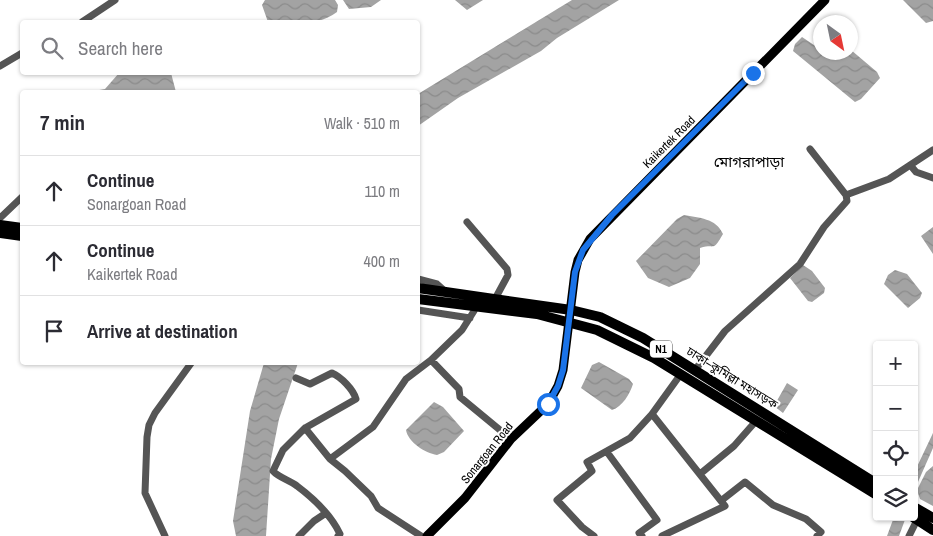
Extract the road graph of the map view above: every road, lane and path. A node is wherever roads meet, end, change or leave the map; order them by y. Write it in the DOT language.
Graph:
graph roads {
  1 [pos="115,0"];
  2 [pos="825,0"];
  3 [pos="85,20"];
  4 [pos="20,54"];
  5 [pos="0,66"];
  6 [pos="810,149"];
  7 [pos="933,150"];
  8 [pos="910,166"];
  9 [pos="933,178"];
  10 [pos="846,195"];
  11 [pos="20,199"];
  12 [pos="0,218"];
  13 [pos="467,222"];
  14 [pos="0,224"];
  15 [pos="20,228"];
  16 [pos="0,233"];
  17 [pos="20,236"];
  18 [pos="420,280"];
  19 [pos="420,288"];
  20 [pos="447,292"];
  21 [pos="420,299"];
  22 [pos="495,299"];
  23 [pos="420,300"];
  24 [pos="420,310"];
  25 [pos="571,310"];
  26 [pos="472,314"];
  27 [pos="570,324"];
  28 [pos="431,360"];
  29 [pos="190,365"];
  30 [pos="695,370"];
  31 [pos="296,378"];
  32 [pos="678,378"];
  33 [pos="652,414"];
  34 [pos="747,415"];
  35 [pos="756,421"];
  36 [pos="305,428"];
  37 [pos="511,439"];
  38 [pos="608,452"];
  39 [pos="330,460"];
  40 [pos="700,474"];
  41 [pos="873,481"];
  42 [pos="873,493"];
  43 [pos="722,500"];
  44 [pos="326,513"];
  45 [pos="918,514"];
  46 [pos="918,516"];
  47 [pos="933,518"];
  48 [pos="913,521"];
  49 [pos="933,530"];
  50 [pos="165,536"];
  51 [pos="299,536"];
  52 [pos="338,536"];
  53 [pos="421,536"];
  54 [pos="427,536"];
  55 [pos="594,536"];
  56 [pos="642,536"];
  57 [pos="662,536"];
  58 [pos="817,536"];
  59 [pos="909,536"];
  1 -- 3 [label="street"];
  2 -- 25 [label="main road, Kaikertek Road"];
  4 -- 5 [label="street"];
  6 -- 10 [label="street"];
  7 -- 8 [label="street"];
  8 -- 9 [label="street"];
  8 -- 10 [label="street"];
  10 -- 30 [label="street"];
  11 -- 12 [label="street"];
  13 -- 22 [label="street"];
  14 -- 15 [label="highway"];
  16 -- 17 [label="highway"];
  18 -- 20 [label="street"];
  19 -- 20 [label="highway, ঢাকা–কুমিল্লা মহাসড়ক / N1"];
  20 -- 22 [label="highway, ঢাকা–কুমিল্লা মহাসড়ক / N1"];
  21 -- 27 [label="highway, ঢাকা–কুমিল্লা মহাসড়ক / N1"];
  22 -- 25 [label="highway, ঢাকা–কুমিল্লা মহাসড়ক / N1"];
  23 -- 26 [label="highway"];
  24 -- 26 [label="street"];
  25 -- 27 [label="main road, Kaikertek Road"];
  25 -- 30 [label="highway, ঢাকা–কুমিল্লা মহাসড়ক / N1"];
  26 -- 27 [label="highway"];
  26 -- 28 [label="street"];
  27 -- 32 [label="highway"];
  27 -- 34 [label="highway, ঢাকা–কুমিল্লা মহাসড়ক / N1"];
  27 -- 37 [label="main road, Sonargoan Road"];
  28 -- 37 [label="street"];
  28 -- 39 [label="street"];
  29 -- 50 [label="street"];
  30 -- 41 [label="highway, ঢাকা–কুমিল্লা মহাসড়ক / N1"];
  31 -- 36 [label="street"];
  32 -- 33 [label="street"];
  32 -- 34 [label="highway"];
  33 -- 38 [label="street"];
  33 -- 40 [label="street"];
  34 -- 35 [label="highway, ঢাকা–কুমিল্লা মহাসড়ক / N1"];
  35 -- 40 [label="street"];
  35 -- 42 [label="highway, ঢাকা–কুমিল্লা মহাসড়ক / N1"];
  36 -- 39 [label="street"];
  36 -- 44 [label="street"];
  37 -- 54 [label="main road, Sonargoan Road"];
  38 -- 55 [label="street"];
  38 -- 56 [label="street"];
  39 -- 53 [label="street"];
  40 -- 43 [label="street"];
  43 -- 57 [label="street"];
  43 -- 58 [label="street"];
  44 -- 51 [label="street"];
  44 -- 52 [label="street"];
  45 -- 47 [label="highway"];
  46 -- 49 [label="highway"];
  48 -- 59 [label="street"];
}
